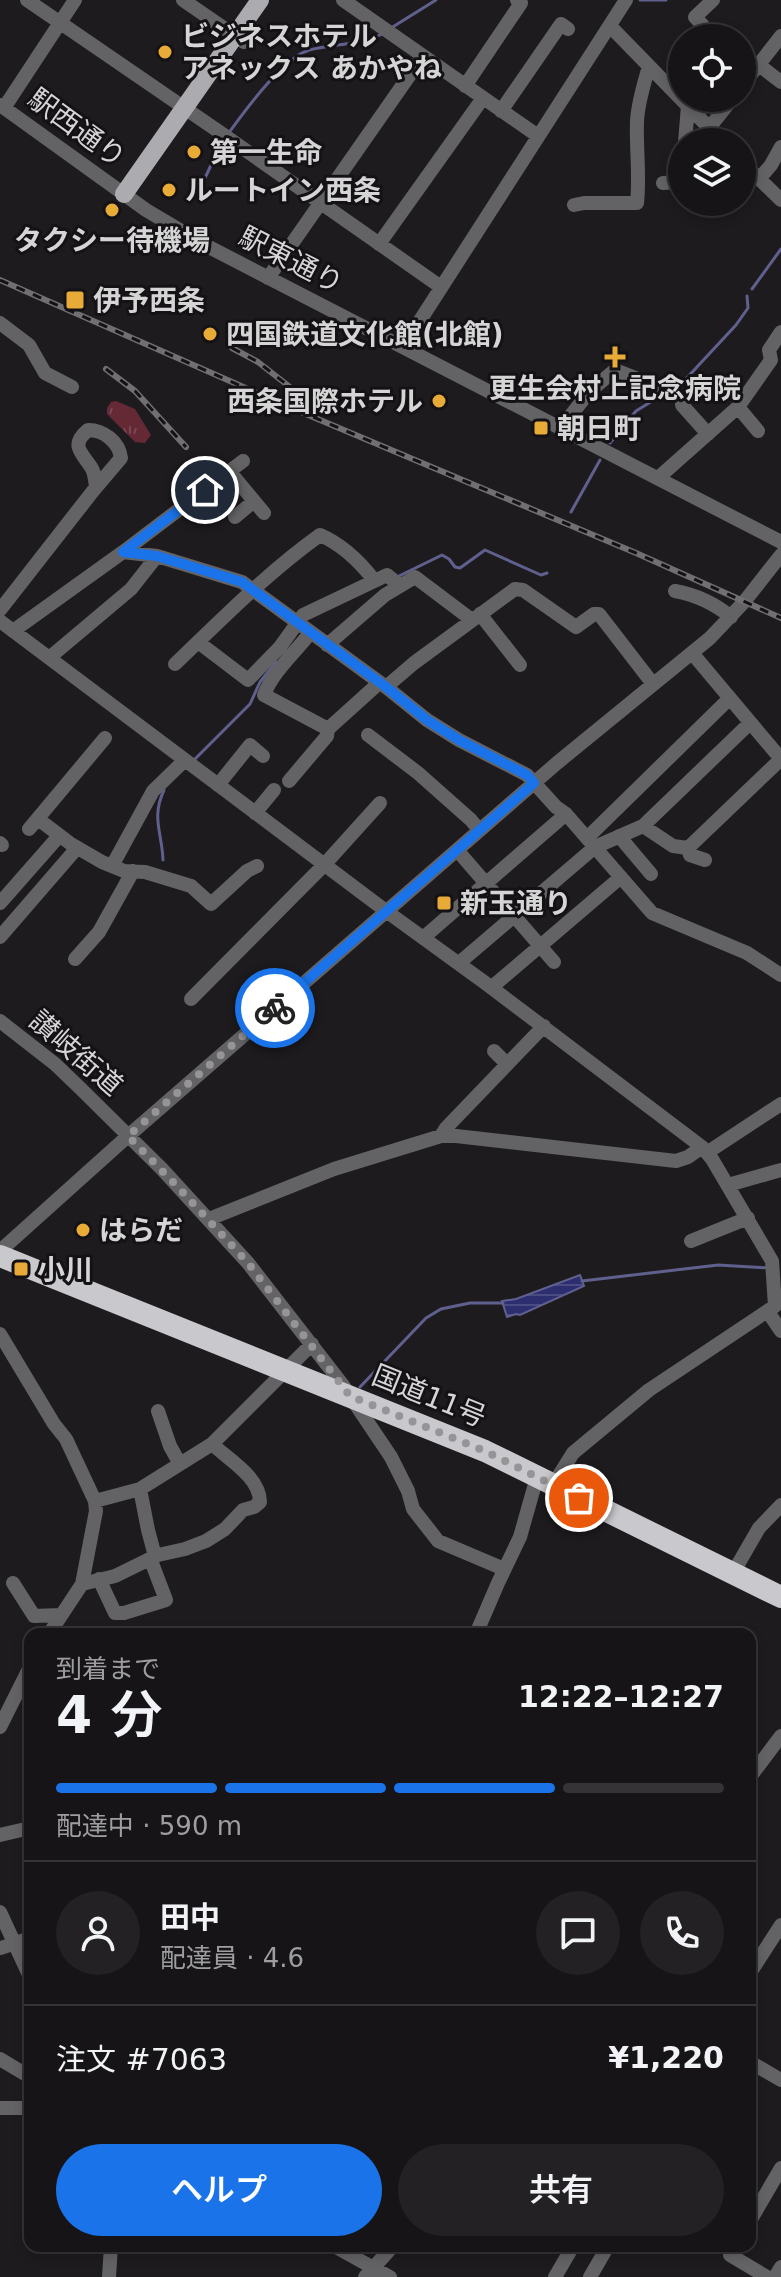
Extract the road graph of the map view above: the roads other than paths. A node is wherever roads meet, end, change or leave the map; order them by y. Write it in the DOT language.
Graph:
graph roads {
  1 [pos="27,0"];
  2 [pos="75,0"];
  3 [pos="183,0"];
  4 [pos="260,0"];
  5 [pos="343,0"];
  6 [pos="517,0"];
  7 [pos="626,0"];
  8 [pos="707,2"];
  9 [pos="60,23"];
  10 [pos="701,24"];
  11 [pos="610,26"];
  12 [pos="568,29"];
  13 [pos="781,36"];
  14 [pos="239,39"];
  15 [pos="423,56"];
  16 [pos="759,65"];
  17 [pos="649,66"];
  18 [pos="756,69"];
  19 [pos="781,82"];
  20 [pos="465,86"];
  21 [pos="483,98"];
  22 [pos="2,106"];
  23 [pos="184,108"];
  24 [pos="501,111"];
  25 [pos="700,112"];
  26 [pos="707,112"];
  27 [pos="698,117"];
  28 [pos="692,128"];
  29 [pos="709,128"];
  30 [pos="538,136"];
  31 [pos="781,147"];
  32 [pos="756,176"];
  33 [pos="759,179"];
  34 [pos="663,183"];
  35 [pos="668,183"];
  36 [pos="124,194"];
  37 [pos="781,200"];
  38 [pos="321,203"];
  39 [pos="574,205"];
  40 [pos="379,244"];
  41 [pos="268,278"];
  42 [pos="441,287"];
  43 [pos="0,323"];
  44 [pos="781,332"];
  45 [pos="403,347"];
  46 [pos="72,387"];
  47 [pos="661,388"];
  48 [pos="682,405"];
  49 [pos="738,407"];
  50 [pos="561,428"];
  51 [pos="758,431"];
  52 [pos="708,434"];
  53 [pos="243,461"];
  54 [pos="117,465"];
  55 [pos="92,469"];
  56 [pos="230,472"];
  57 [pos="658,478"];
  58 [pos="96,487"];
  59 [pos="254,501"];
  60 [pos="264,513"];
  61 [pos="235,517"];
  62 [pos="781,542"];
  63 [pos="123,552"];
  64 [pos="781,555"];
  65 [pos="157,556"];
  66 [pos="390,581"];
  67 [pos="252,589"];
  68 [pos="675,591"];
  69 [pos="0,610"];
  70 [pos="476,617"];
  71 [pos="731,617"];
  72 [pos="0,621"];
  73 [pos="302,627"];
  74 [pos="13,631"];
  75 [pos="198,642"];
  76 [pos="327,645"];
  77 [pos="692,653"];
  78 [pos="49,658"];
  79 [pos="175,664"];
  80 [pos="520,665"];
  81 [pos="653,684"];
  82 [pos="383,685"];
  83 [pos="730,698"];
  84 [pos="750,723"];
  85 [pos="328,729"];
  86 [pos="368,735"];
  87 [pos="105,738"];
  88 [pos="263,756"];
  89 [pos="781,759"];
  90 [pos="189,763"];
  91 [pos="289,781"];
  92 [pos="534,783"];
  93 [pos="218,785"];
  94 [pos="274,790"];
  95 [pos="380,803"];
  96 [pos="255,813"];
  97 [pos="566,814"];
  98 [pos="643,826"];
  99 [pos="479,830"];
  100 [pos="59,836"];
  101 [pos="619,836"];
  102 [pos="591,842"];
  103 [pos="77,848"];
  104 [pos="688,848"];
  105 [pos="457,850"];
  106 [pos="705,860"];
  107 [pos="324,865"];
  108 [pos="112,866"];
  109 [pos="257,866"];
  110 [pos="133,871"];
  111 [pos="651,874"];
  112 [pos="621,877"];
  113 [pos="486,884"];
  114 [pos="0,903"];
  115 [pos="386,911"];
  116 [pos="514,916"];
  117 [pos="0,937"];
  118 [pos="423,938"];
  119 [pos="540,947"];
  120 [pos="75,959"];
  121 [pos="554,962"];
  122 [pos="459,963"];
  123 [pos="781,975"];
  124 [pos="492,987"];
  125 [pos="191,999"];
  126 [pos="0,1021"];
  127 [pos="544,1026"];
  128 [pos="494,1051"];
  129 [pos="507,1064"];
  130 [pos="781,1104"];
  131 [pos="128,1136"];
  132 [pos="441,1136"];
  133 [pos="705,1150"];
  134 [pos="781,1170"];
  135 [pos="728,1185"];
  136 [pos="748,1218"];
  137 [pos="209,1219"];
  138 [pos="691,1241"];
  139 [pos="0,1253"];
  140 [pos="775,1264"];
  141 [pos="768,1312"];
  142 [pos="781,1331"];
  143 [pos="0,1334"];
  144 [pos="312,1344"];
  145 [pos="286,1371"];
  146 [pos="350,1396"];
  147 [pos="158,1411"];
  148 [pos="212,1444"];
  149 [pos="180,1464"];
  150 [pos="545,1481"];
  151 [pos="140,1489"];
  152 [pos="95,1501"];
  153 [pos="781,1505"];
  154 [pos="153,1557"];
  155 [pos="504,1569"];
  156 [pos="733,1573"];
  157 [pos="99,1579"];
  158 [pos="13,1583"];
  159 [pos="82,1584"];
  160 [pos="781,1597"];
  161 [pos="61,1615"];
  162 [pos="53,1628"];
  163 [pos="479,1628"];
  164 [pos="24,1679"];
  165 [pos="0,1727"];
  166 [pos="781,1736"];
  167 [pos="756,1769"];
  168 [pos="24,1829"];
  169 [pos="0,1835"];
  170 [pos="24,1836"];
  171 [pos="0,1841"];
  172 [pos="0,1912"];
  173 [pos="781,1925"];
  174 [pos="8,1946"];
  175 [pos="756,1964"];
  176 [pos="24,1969"];
  177 [pos="0,2059"];
  178 [pos="756,2065"];
  179 [pos="24,2073"];
  180 [pos="781,2080"];
  181 [pos="0,2108"];
  182 [pos="24,2108"];
  183 [pos="781,2168"];
  184 [pos="756,2211"];
  185 [pos="111,2252"];
  186 [pos="342,2252"];
  187 [pos="387,2252"];
  188 [pos="570,2252"];
  189 [pos="605,2252"];
  190 [pos="732,2252"];
  191 [pos="781,2267"];
  192 [pos="369,2272"];
  193 [pos="109,2277"];
  194 [pos="390,2277"];
  195 [pos="555,2277"];
  196 [pos="590,2277"];
  197 [pos="767,2277"];
  198 [pos="775,2277"];
  1 -- 9 [label="street"];
  2 -- 9 [label="street"];
  3 -- 14 [label="street"];
  4 -- 14 [label="main road"];
  5 -- 15 [label="street"];
  6 -- 20 [label="street"];
  7 -- 11 [label="street"];
  8 -- 10 [label="street"];
  9 -- 22 [label="street"];
  9 -- 23 [label="street"];
  11 -- 17 [label="street"];
  11 -- 30 [label="street"];
  12 -- 24 [label="street"];
  13 -- 16 [label="street"];
  14 -- 23 [label="main road"];
  15 -- 20 [label="street"];
  15 -- 38 [label="street"];
  16 -- 18 [label="street"];
  16 -- 19 [label="street"];
  17 -- 27 [label="street"];
  17 -- 39 [label="street"];
  20 -- 21 [label="street"];
  21 -- 24 [label="street"];
  21 -- 40 [label="street"];
  22 -- 36 [label="street, 駅西通り"];
  23 -- 36 [label="main road"];
  23 -- 38 [label="street"];
  24 -- 30 [label="street"];
  25 -- 27 [label="street"];
  26 -- 27 [label="street"];
  27 -- 28 [label="street"];
  27 -- 29 [label="street"];
  30 -- 42 [label="street"];
  31 -- 33 [label="street"];
  32 -- 33 [label="street"];
  33 -- 37 [label="street"];
  34 -- 35 [label="street"];
  36 -- 41 [label="street, 駅東通り"];
  38 -- 40 [label="street"];
  38 -- 41 [label="street"];
  40 -- 42 [label="street"];
  41 -- 45 [label="street, 駅東通り"];
  42 -- 45 [label="street"];
  43 -- 46 [label="street"];
  44 -- 49 [label="street"];
  45 -- 50 [label="street, 駅東通り"];
  47 -- 50 [label="street"];
  48 -- 52 [label="street"];
  49 -- 51 [label="street"];
  49 -- 52 [label="street"];
  50 -- 57 [label="street, 駅東通り"];
  52 -- 57 [label="street"];
  53 -- 56 [label="street"];
  54 -- 55 [label="street"];
  54 -- 55 [label="street"];
  54 -- 58 [label="street"];
  55 -- 58 [label="street"];
  56 -- 59 [label="street"];
  56 -- 63 [label="street"];
  57 -- 62 [label="street, 駅東通り"];
  58 -- 69 [label="street"];
  59 -- 60 [label="street"];
  59 -- 61 [label="street"];
  63 -- 65 [label="street"];
  63 -- 74 [label="street"];
  64 -- 71 [label="street"];
  65 -- 67 [label="street"];
  65 -- 78 [label="street"];
  66 -- 67 [label="street"];
  66 -- 70 [label="street"];
  66 -- 73 [label="street"];
  66 -- 76 [label="street"];
  67 -- 73 [label="street"];
  67 -- 75 [label="street"];
  68 -- 71 [label="street"];
  70 -- 80 [label="street"];
  70 -- 81 [label="street"];
  70 -- 82 [label="street"];
  71 -- 77 [label="street"];
  72 -- 74 [label="street"];
  73 -- 75 [label="street"];
  73 -- 76 [label="street"];
  73 -- 85 [label="street"];
  74 -- 78 [label="street"];
  75 -- 79 [label="street"];
  76 -- 82 [label="street"];
  77 -- 81 [label="street"];
  77 -- 83 [label="street"];
  78 -- 90 [label="street"];
  81 -- 92 [label="street"];
  82 -- 85 [label="street"];
  82 -- 92 [label="street"];
  83 -- 84 [label="street"];
  83 -- 102 [label="street"];
  84 -- 89 [label="street"];
  84 -- 98 [label="street"];
  85 -- 91 [label="street"];
  86 -- 99 [label="street"];
  87 -- 100 [label="street"];
  88 -- 93 [label="street"];
  89 -- 104 [label="street"];
  90 -- 93 [label="street"];
  90 -- 108 [label="street"];
  92 -- 97 [label="street"];
  92 -- 99 [label="street"];
  93 -- 96 [label="street"];
  94 -- 96 [label="street"];
  95 -- 107 [label="street"];
  96 -- 107 [label="street"];
  97 -- 102 [label="street"];
  97 -- 113 [label="street"];
  98 -- 101 [label="street"];
  98 -- 104 [label="street"];
  99 -- 105 [label="street"];
  100 -- 103 [label="street"];
  100 -- 114 [label="street"];
  101 -- 102 [label="street"];
  101 -- 111 [label="street"];
  102 -- 112 [label="street"];
  102 -- 116 [label="street"];
  103 -- 108 [label="street"];
  103 -- 117 [label="street"];
  104 -- 106 [label="street"];
  105 -- 113 [label="street"];
  105 -- 115 [label="street"];
  107 -- 115 [label="street"];
  107 -- 125 [label="street"];
  108 -- 110 [label="street"];
  109 -- 110 [label="street"];
  110 -- 120 [label="street"];
  112 -- 119 [label="street"];
  112 -- 123 [label="street"];
  113 -- 116 [label="street"];
  113 -- 118 [label="street"];
  115 -- 118 [label="street"];
  115 -- 131 [label="street"];
  116 -- 119 [label="street"];
  116 -- 122 [label="street"];
  118 -- 122 [label="street"];
  119 -- 121 [label="street"];
  119 -- 124 [label="street"];
  122 -- 124 [label="street"];
  124 -- 127 [label="street"];
  126 -- 131 [label="street, 讃岐街道"];
  127 -- 129 [label="street"];
  127 -- 133 [label="street"];
  128 -- 129 [label="street"];
  129 -- 132 [label="street"];
  130 -- 133 [label="street"];
  131 -- 137 [label="street, 讃岐街道"];
  131 -- 139 [label="street"];
  132 -- 133 [label="street"];
  132 -- 137 [label="street"];
  133 -- 135 [label="street"];
  134 -- 135 [label="street"];
  135 -- 136 [label="street"];
  136 -- 138 [label="street"];
  136 -- 140 [label="street"];
  137 -- 144 [label="street, 讃岐街道"];
  139 -- 145 [label="highway, 国道11号"];
  140 -- 141 [label="street"];
  141 -- 142 [label="street"];
  141 -- 150 [label="street"];
  143 -- 152 [label="street"];
  144 -- 145 [label="street"];
  144 -- 146 [label="street, 讃岐街道"];
  145 -- 146 [label="highway, 国道11号"];
  145 -- 148 [label="street"];
  146 -- 150 [label="highway, 国道11号"];
  146 -- 155 [label="street, 讃岐街道"];
  147 -- 149 [label="street"];
  148 -- 149 [label="street"];
  148 -- 154 [label="street"];
  149 -- 151 [label="street"];
  150 -- 155 [label="street"];
  150 -- 156 [label="highway, 国道11号"];
  151 -- 152 [label="street"];
  151 -- 154 [label="street"];
  152 -- 159 [label="street"];
  153 -- 156 [label="street"];
  154 -- 157 [label="street"];
  154 -- 157 [label="street"];
  155 -- 163 [label="street"];
  156 -- 160 [label="highway, 国道11号"];
  157 -- 159 [label="street"];
  158 -- 161 [label="street"];
  159 -- 161 [label="street"];
  161 -- 162 [label="street"];
  164 -- 165 [label="street"];
  166 -- 167 [label="street"];
  168 -- 169 [label="street"];
  170 -- 171 [label="street"];
  172 -- 174 [label="street"];
  173 -- 175 [label="street"];
  174 -- 176 [label="street"];
  177 -- 179 [label="street"];
  178 -- 180 [label="street"];
  181 -- 182 [label="street"];
  183 -- 184 [label="street"];
  185 -- 193 [label="street"];
  186 -- 192 [label="street"];
  187 -- 192 [label="street"];
  188 -- 195 [label="street"];
  189 -- 196 [label="street"];
  190 -- 197 [label="street"];
  191 -- 198 [label="street"];
  192 -- 194 [label="street"];
}
